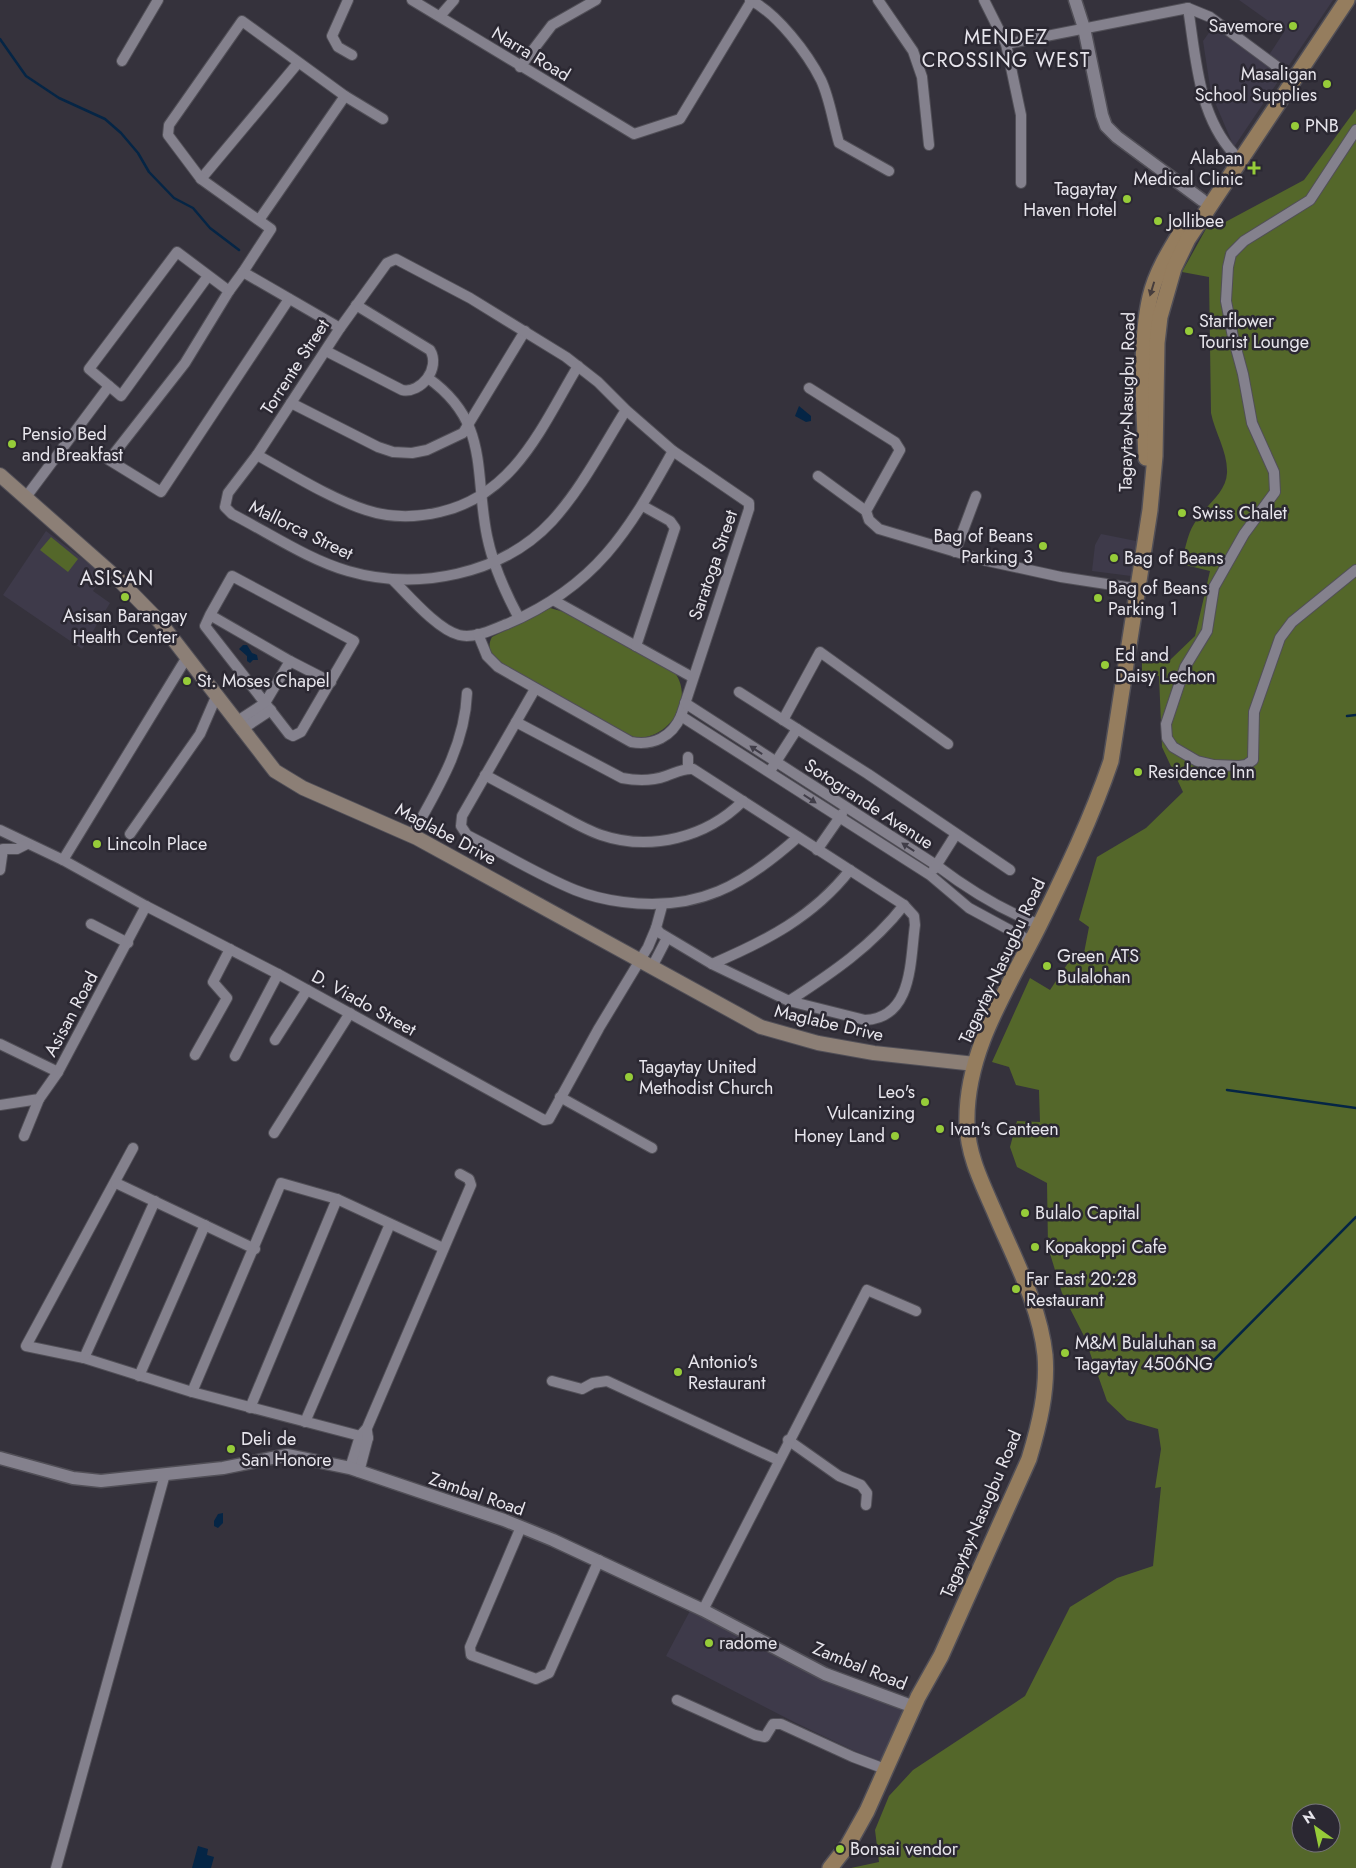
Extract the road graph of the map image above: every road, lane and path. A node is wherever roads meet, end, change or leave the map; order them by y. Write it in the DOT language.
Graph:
graph roads {
  1 [pos="158,0"];
  2 [pos="348,0"];
  3 [pos="412,0"];
  4 [pos="454,0"];
  5 [pos="596,0"];
  6 [pos="751,0"];
  7 [pos="878,0"];
  8 [pos="984,0"];
  9 [pos="1075,0"];
  10 [pos="1337,0"];
  11 [pos="1347,0"];
  12 [pos="1356,3"];
  13 [pos="1188,8"];
  14 [pos="440,16"];
  15 [pos="1084,28"];
  16 [pos="1006,44"];
  17 [pos="352,55"];
  18 [pos="122,61"];
  19 [pos="298,62"];
  20 [pos="520,67"];
  21 [pos="1287,74"];
  22 [pos="345,96"];
  23 [pos="383,119"];
  24 [pos="1356,130"];
  25 [pos="929,145"];
  26 [pos="1234,154"];
  27 [pos="889,171"];
  28 [pos="201,179"];
  29 [pos="1021,184"];
  30 [pos="1202,200"];
  31 [pos="259,220"];
  32 [pos="401,260"];
  33 [pos="243,272"];
  34 [pos="208,276"];
  35 [pos="229,291"];
  36 [pos="289,299"];
  37 [pos="356,306"];
  38 [pos="340,328"];
  39 [pos="525,331"];
  40 [pos="326,351"];
  41 [pos="578,366"];
  42 [pos="428,378"];
  43 [pos="109,386"];
  44 [pos="809,388"];
  45 [pos="291,403"];
  46 [pos="626,410"];
  47 [pos="469,425"];
  48 [pos="673,451"];
  49 [pos="257,455"];
  50 [pos="0,475"];
  51 [pos="818,476"];
  52 [pos="976,496"];
  53 [pos="26,497"];
  54 [pos="481,497"];
  55 [pos="224,502"];
  56 [pos="643,506"];
  57 [pos="866,511"];
  58 [pos="955,552"];
  59 [pos="493,563"];
  60 [pos="1356,570"];
  61 [pos="393,580"];
  62 [pos="1139,589"];
  63 [pos="553,600"];
  64 [pos="210,615"];
  65 [pos="519,618"];
  66 [pos="478,634"];
  67 [pos="636,646"];
  68 [pos="187,657"];
  69 [pos="290,660"];
  70 [pos="692,677"];
  71 [pos="331,682"];
  72 [pos="535,689"];
  73 [pos="739,692"];
  74 [pos="467,693"];
  75 [pos="216,697"];
  76 [pos="685,703"];
  77 [pos="268,706"];
  78 [pos="681,716"];
  79 [pos="783,720"];
  80 [pos="516,722"];
  81 [pos="239,726"];
  82 [pos="797,729"];
  83 [pos="948,744"];
  84 [pos="688,757"];
  85 [pos="775,763"];
  86 [pos="688,769"];
  87 [pos="769,772"];
  88 [pos="485,776"];
  89 [pos="743,801"];
  90 [pos="846,808"];
  91 [pos="839,818"];
  92 [pos="0,830"];
  93 [pos="130,834"];
  94 [pos="956,834"];
  95 [pos="412,835"];
  96 [pos="798,837"];
  97 [pos="27,844"];
  98 [pos="818,850"];
  99 [pos="64,860"];
  100 [pos="936,866"];
  101 [pos="0,870"];
  102 [pos="850,870"];
  103 [pos="1010,870"];
  104 [pos="930,876"];
  105 [pos="968,890"];
  106 [pos="986,900"];
  107 [pos="961,901"];
  108 [pos="904,905"];
  109 [pos="146,906"];
  110 [pos="662,906"];
  111 [pos="979,912"];
  112 [pos="91,924"];
  113 [pos="1040,925"];
  114 [pos="656,928"];
  115 [pos="667,938"];
  116 [pos="1030,941"];
  117 [pos="128,943"];
  118 [pos="230,949"];
  119 [pos="645,964"];
  120 [pos="712,964"];
  121 [pos="278,974"];
  122 [pos="307,990"];
  123 [pos="789,1001"];
  124 [pos="350,1014"];
  125 [pos="275,1040"];
  126 [pos="0,1044"];
  127 [pos="195,1055"];
  128 [pos="235,1056"];
  129 [pos="975,1064"];
  130 [pos="58,1072"];
  131 [pos="560,1097"];
  132 [pos="39,1099"];
  133 [pos="0,1105"];
  134 [pos="274,1133"];
  135 [pos="24,1136"];
  136 [pos="133,1148"];
  137 [pos="652,1148"];
  138 [pos="460,1174"];
  139 [pos="116,1183"];
  140 [pos="337,1199"];
  141 [pos="155,1201"];
  142 [pos="390,1224"];
  143 [pos="205,1225"];
  144 [pos="443,1248"];
  145 [pos="255,1249"];
  146 [pos="916,1311"];
  147 [pos="84,1358"];
  148 [pos="139,1376"];
  149 [pos="552,1381"];
  150 [pos="192,1392"];
  151 [pos="250,1408"];
  152 [pos="305,1422"];
  153 [pos="365,1434"];
  154 [pos="788,1440"];
  155 [pos="0,1458"];
  156 [pos="778,1460"];
  157 [pos="354,1470"];
  158 [pos="165,1474"];
  159 [pos="866,1505"];
  160 [pos="521,1527"];
  161 [pos="599,1560"];
  162 [pos="703,1610"];
  163 [pos="676,1700"];
  164 [pos="914,1707"];
  165 [pos="885,1769"];
  166 [pos="56,1868"];
  167 [pos="830,1868"];
  1 -- 18 [label="street"];
  2 -- 17 [label="street"];
  3 -- 14 [label="street, Narra Road"];
  4 -- 14 [label="street"];
  5 -- 20 [label="street"];
  6 -- 20 [label="street, Narra Road"];
  6 -- 27 [label="street"];
  7 -- 25 [label="street"];
  8 -- 16 [label="street"];
  9 -- 15 [label="street"];
  10 -- 21 [label="main road, Tagaytay-Nasugbu Road"];
  11 -- 62 [label="main road, Tagaytay-Nasugbu Road"];
  12 -- 62 [label="main road, Tagaytay-Nasugbu Road"];
  13 -- 15 [label="street"];
  13 -- 21 [label="street"];
  13 -- 26 [label="street"];
  14 -- 20 [label="street, Narra Road"];
  15 -- 16 [label="street"];
  15 -- 30 [label="street"];
  16 -- 29 [label="street"];
  19 -- 22 [label="street"];
  19 -- 28 [label="street"];
  19 -- 28 [label="street"];
  21 -- 26 [label="main road, Tagaytay-Nasugbu Road"];
  22 -- 23 [label="street"];
  22 -- 31 [label="street"];
  24 -- 60 [label="street"];
  26 -- 30 [label="main road, Tagaytay-Nasugbu Road"];
  28 -- 31 [label="street"];
  30 -- 62 [label="main road, Tagaytay-Nasugbu Road, one-way"];
  31 -- 33 [label="street"];
  32 -- 37 [label="street, Torrente Street"];
  32 -- 39 [label="street, Saratoga Street"];
  33 -- 35 [label="street"];
  33 -- 36 [label="street"];
  34 -- 35 [label="street"];
  34 -- 43 [label="street"];
  34 -- 43 [label="street"];
  35 -- 36 [label="street"];
  36 -- 38 [label="street"];
  37 -- 38 [label="street, Torrente Street"];
  37 -- 42 [label="street"];
  38 -- 40 [label="street, Torrente Street"];
  39 -- 41 [label="street, Saratoga Street"];
  39 -- 47 [label="street"];
  40 -- 42 [label="street"];
  40 -- 45 [label="street, Torrente Street"];
  41 -- 46 [label="street, Saratoga Street"];
  41 -- 54 [label="street"];
  42 -- 47 [label="street"];
  43 -- 53 [label="street"];
  44 -- 57 [label="street"];
  45 -- 47 [label="street"];
  45 -- 49 [label="street, Torrente Street"];
  46 -- 48 [label="street, Saratoga Street"];
  46 -- 59 [label="street, Mallorca Street"];
  47 -- 54 [label="street"];
  48 -- 56 [label="street"];
  48 -- 70 [label="street, Saratoga Street"];
  49 -- 54 [label="street"];
  49 -- 55 [label="street, Torrente Street"];
  50 -- 53 [label="main road, Maglabe Drive"];
  51 -- 57 [label="street"];
  52 -- 58 [label="street"];
  53 -- 68 [label="main road, Maglabe Drive"];
  54 -- 59 [label="street"];
  55 -- 61 [label="street, Mallorca Street"];
  56 -- 63 [label="street"];
  56 -- 67 [label="street"];
  57 -- 58 [label="street"];
  58 -- 62 [label="street"];
  59 -- 61 [label="street, Mallorca Street"];
  59 -- 65 [label="street"];
  61 -- 66 [label="street"];
  62 -- 113 [label="main road, Tagaytay-Nasugbu Road"];
  63 -- 65 [label="street"];
  63 -- 67 [label="street"];
  64 -- 69 [label="street"];
  64 -- 71 [label="street"];
  64 -- 77 [label="street"];
  65 -- 66 [label="street"];
  66 -- 72 [label="street, Saratoga Street"];
  67 -- 70 [label="street"];
  68 -- 75 [label="main road, Maglabe Drive"];
  68 -- 99 [label="street"];
  69 -- 71 [label="street"];
  69 -- 77 [label="street"];
  70 -- 76 [label="street, Saratoga Street"];
  71 -- 77 [label="street"];
  72 -- 78 [label="street, Saratoga Street"];
  72 -- 80 [label="street"];
  73 -- 79 [label="street"];
  74 -- 95 [label="street"];
  75 -- 81 [label="main road, Maglabe Drive"];
  75 -- 93 [label="street"];
  76 -- 78 [label="street, Saratoga Street"];
  85 -- 76 [label="street, Sotogrande Avenue, one-way"];
  77 -- 81 [label="street"];
  78 -- 87 [label="street, Sotogrande Avenue"];
  79 -- 82 [label="street"];
  79 -- 83 [label="street"];
  80 -- 86 [label="street"];
  80 -- 88 [label="street"];
  81 -- 95 [label="main road, Maglabe Drive"];
  82 -- 85 [label="street"];
  82 -- 94 [label="street"];
  84 -- 86 [label="street"];
  85 -- 87 [label="street"];
  85 -- 90 [label="street, Sotogrande Avenue"];
  86 -- 89 [label="street"];
  87 -- 91 [label="street, Sotogrande Avenue, one-way"];
  88 -- 89 [label="street"];
  88 -- 110 [label="street"];
  89 -- 96 [label="street"];
  90 -- 91 [label="street"];
  100 -- 90 [label="street, Sotogrande Avenue, one-way"];
  91 -- 98 [label="street"];
  91 -- 104 [label="street, Sotogrande Avenue"];
  92 -- 97 [label="street, D. Viado Street"];
  94 -- 100 [label="street"];
  94 -- 103 [label="street"];
  95 -- 119 [label="main road, Maglabe Drive"];
  96 -- 98 [label="street"];
  96 -- 110 [label="street"];
  97 -- 99 [label="street, D. Viado Street"];
  97 -- 101 [label="street"];
  98 -- 102 [label="street"];
  99 -- 109 [label="street, D. Viado Street"];
  100 -- 104 [label="street"];
  100 -- 105 [label="street, Sotogrande Avenue"];
  102 -- 108 [label="street"];
  102 -- 120 [label="street"];
  104 -- 107 [label="street, Sotogrande Avenue"];
  105 -- 106 [label="street, Sotogrande Avenue"];
  105 -- 107 [label="street"];
  106 -- 111 [label="street"];
  106 -- 113 [label="street, Sotogrande Avenue"];
  107 -- 111 [label="street, Sotogrande Avenue"];
  108 -- 123 [label="street"];
  108 -- 123 [label="street"];
  109 -- 117 [label="street, Asisan Road"];
  109 -- 118 [label="street, D. Viado Street"];
  110 -- 114 [label="street"];
  111 -- 116 [label="street, Sotogrande Avenue"];
  112 -- 117 [label="street"];
  113 -- 116 [label="main road, Tagaytay-Nasugbu Road"];
  114 -- 115 [label="street"];
  114 -- 119 [label="street"];
  115 -- 119 [label="street"];
  115 -- 120 [label="street"];
  116 -- 129 [label="main road, Tagaytay-Nasugbu Road"];
  117 -- 130 [label="street, Asisan Road"];
  118 -- 121 [label="street, D. Viado Street"];
  118 -- 127 [label="street"];
  119 -- 129 [label="main road, Maglabe Drive"];
  119 -- 131 [label="street, D. Viado Street"];
  120 -- 123 [label="street"];
  121 -- 122 [label="street, D. Viado Street"];
  121 -- 128 [label="street"];
  122 -- 124 [label="street, D. Viado Street"];
  122 -- 125 [label="street"];
  124 -- 131 [label="street, D. Viado Street"];
  124 -- 134 [label="street"];
  126 -- 130 [label="street"];
  129 -- 164 [label="main road, Tagaytay-Nasugbu Road"];
  130 -- 132 [label="street, Asisan Road"];
  131 -- 137 [label="street"];
  132 -- 133 [label="street"];
  132 -- 135 [label="street, Asisan Road"];
  136 -- 139 [label="street"];
  138 -- 144 [label="street"];
  139 -- 141 [label="street"];
  139 -- 147 [label="street"];
  140 -- 142 [label="street"];
  140 -- 145 [label="street"];
  140 -- 151 [label="street"];
  141 -- 143 [label="street"];
  141 -- 147 [label="street"];
  142 -- 144 [label="street"];
  142 -- 152 [label="street"];
  143 -- 145 [label="street"];
  143 -- 148 [label="street"];
  144 -- 153 [label="street"];
  145 -- 150 [label="street"];
  146 -- 154 [label="street"];
  147 -- 148 [label="street"];
  148 -- 150 [label="street"];
  149 -- 156 [label="street"];
  150 -- 151 [label="street"];
  151 -- 152 [label="street"];
  152 -- 153 [label="street"];
  153 -- 157 [label="street"];
  154 -- 156 [label="street"];
  154 -- 159 [label="street"];
  155 -- 158 [label="street, Zambal Road"];
  156 -- 162 [label="street"];
  157 -- 158 [label="street, Zambal Road"];
  157 -- 160 [label="street, Zambal Road"];
  158 -- 166 [label="street"];
  160 -- 161 [label="street, Zambal Road"];
  160 -- 161 [label="street"];
  161 -- 162 [label="street, Zambal Road"];
  162 -- 164 [label="street, Zambal Road"];
  163 -- 165 [label="street"];
  164 -- 165 [label="main road, Tagaytay-Nasugbu Road"];
  165 -- 167 [label="main road, Tagaytay-Nasugbu Road"];
}
